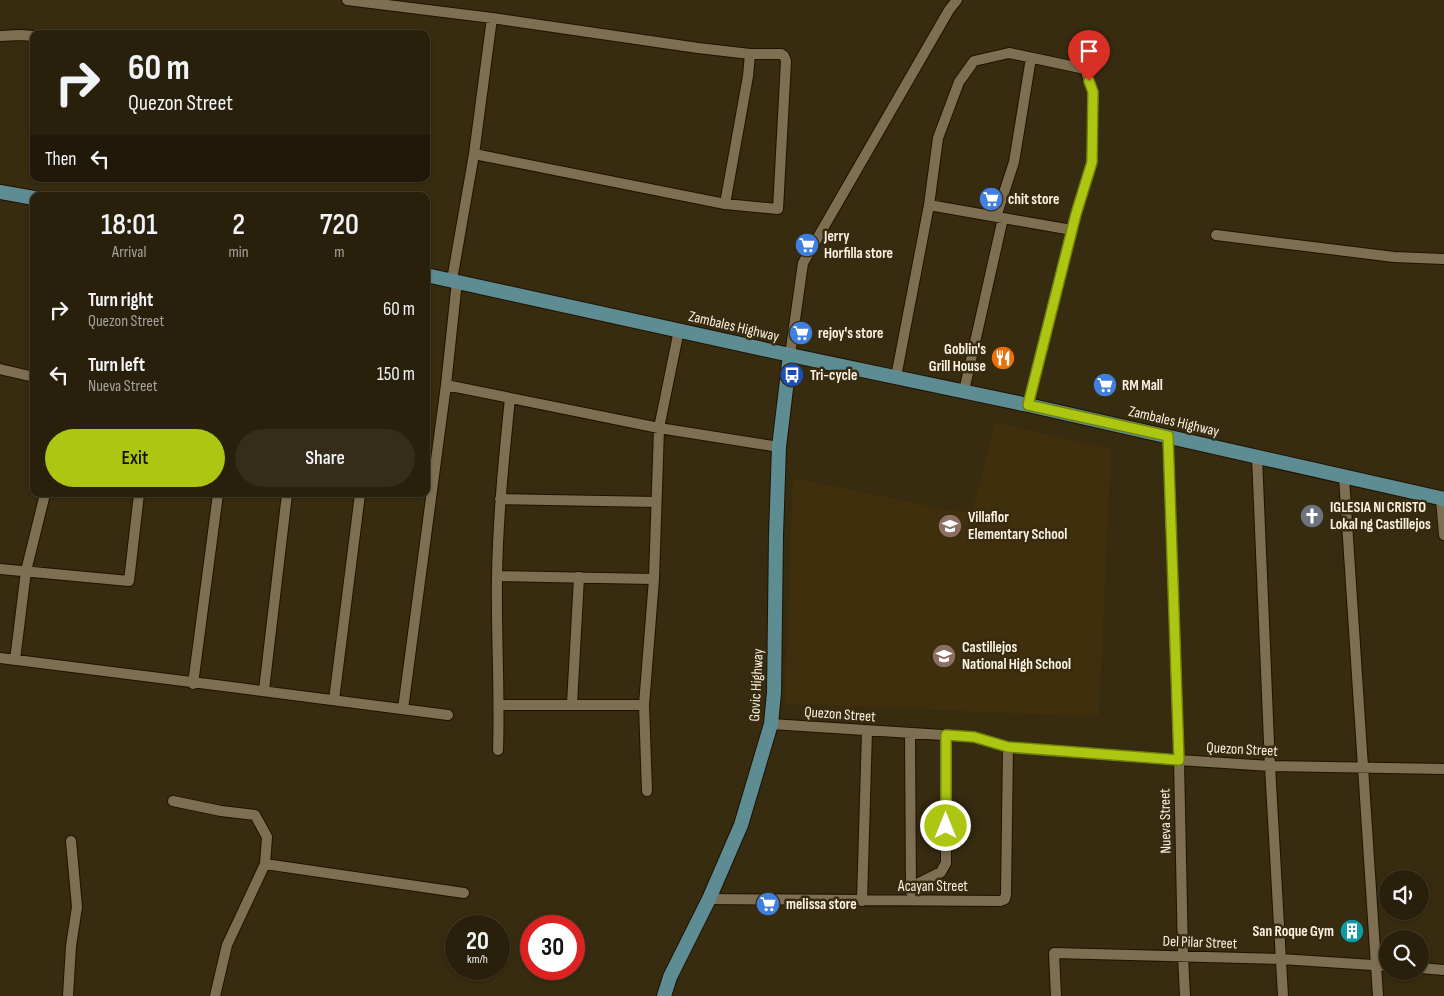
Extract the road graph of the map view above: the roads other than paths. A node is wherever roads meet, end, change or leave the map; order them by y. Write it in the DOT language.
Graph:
graph roads {
  1 [pos="347,0"];
  2 [pos="957,0"];
  3 [pos="492,18"];
  4 [pos="0,36"];
  5 [pos="30,36"];
  6 [pos="750,54"];
  7 [pos="1031,58"];
  8 [pos="474,154"];
  9 [pos="0,192"];
  10 [pos="30,197"];
  11 [pos="725,204"];
  12 [pos="929,205"];
  13 [pos="999,217"];
  14 [pos="1072,230"];
  15 [pos="1216,235"];
  16 [pos="1444,259"];
  17 [pos="430,275"];
  18 [pos="454,280"];
  19 [pos="679,330"];
  20 [pos="790,355"];
  21 [pos="0,369"];
  22 [pos="30,375"];
  23 [pos="896,377"];
  24 [pos="446,385"];
  25 [pos="964,392"];
  26 [pos="510,398"];
  27 [pos="1028,405"];
  28 [pos="659,428"];
  29 [pos="1168,436"];
  30 [pos="779,447"];
  31 [pos="1257,457"];
  32 [pos="1344,476"];
  33 [pos="44,497"];
  34 [pos="139,497"];
  35 [pos="218,497"];
  36 [pos="287,497"];
  37 [pos="360,497"];
  38 [pos="500,499"];
  39 [pos="1442,499"];
  40 [pos="656,502"];
  41 [pos="1444,534"];
  42 [pos="0,569"];
  43 [pos="26,571"];
  44 [pos="497,576"];
  45 [pos="579,577"];
  46 [pos="654,579"];
  47 [pos="0,658"];
  48 [pos="15,660"];
  49 [pos="193,684"];
  50 [pos="264,690"];
  51 [pos="334,700"];
  52 [pos="572,704"];
  53 [pos="500,705"];
  54 [pos="644,705"];
  55 [pos="402,709"];
  56 [pos="448,715"];
  57 [pos="771,724"];
  58 [pos="867,731"];
  59 [pos="910,733"];
  60 [pos="946,735"];
  61 [pos="1008,747"];
  62 [pos="498,750"];
  63 [pos="1179,760"];
  64 [pos="1270,766"];
  65 [pos="1362,767"];
  66 [pos="1444,769"];
  67 [pos="647,791"];
  68 [pos="172,801"];
  69 [pos="71,841"];
  70 [pos="265,864"];
  71 [pos="911,887"];
  72 [pos="464,894"];
  73 [pos="709,899"];
  74 [pos="862,901"];
  75 [pos="911,901"];
  76 [pos="1183,956"];
  77 [pos="1281,959"];
  78 [pos="1376,965"];
  79 [pos="1379,965"];
  80 [pos="1429,969"];
  81 [pos="1444,970"];
  82 [pos="68,996"];
  83 [pos="215,996"];
  84 [pos="664,996"];
  85 [pos="1056,996"];
  86 [pos="1185,996"];
  87 [pos="1282,996"];
  88 [pos="1378,996"];
  1 -- 3 [label="street"];
  2 -- 20 [label="street"];
  3 -- 6 [label="street"];
  3 -- 8 [label="street"];
  4 -- 5 [label="street"];
  6 -- 11 [label="street"];
  6 -- 11 [label="street"];
  7 -- 12 [label="street"];
  7 -- 13 [label="street"];
  7 -- 14 [label="street"];
  8 -- 11 [label="street"];
  8 -- 18 [label="street"];
  9 -- 10 [label="main road"];
  12 -- 13 [label="street"];
  12 -- 23 [label="street"];
  13 -- 14 [label="street"];
  13 -- 25 [label="street"];
  14 -- 27 [label="street"];
  15 -- 16 [label="street"];
  17 -- 18 [label="main road, Zambales Highway"];
  18 -- 19 [label="main road, Zambales Highway"];
  18 -- 24 [label="street"];
  19 -- 20 [label="main road, Zambales Highway"];
  19 -- 28 [label="street"];
  20 -- 23 [label="main road, Zambales Highway"];
  20 -- 30 [label="main road, Govic Highway"];
  21 -- 22 [label="street"];
  23 -- 25 [label="main road, Zambales Highway"];
  24 -- 26 [label="street"];
  24 -- 55 [label="street"];
  25 -- 27 [label="main road, Zambales Highway"];
  26 -- 28 [label="street"];
  26 -- 38 [label="street"];
  27 -- 29 [label="main road, Zambales Highway"];
  28 -- 30 [label="street"];
  28 -- 40 [label="street"];
  29 -- 31 [label="main road, Zambales Highway"];
  29 -- 63 [label="street, Nueva Street"];
  30 -- 57 [label="main road, Govic Highway"];
  31 -- 32 [label="main road, Zambales Highway"];
  31 -- 64 [label="street"];
  32 -- 39 [label="main road, Zambales Highway"];
  32 -- 65 [label="street"];
  33 -- 43 [label="street"];
  34 -- 43 [label="street"];
  35 -- 49 [label="street"];
  36 -- 50 [label="street"];
  37 -- 51 [label="street"];
  38 -- 40 [label="street"];
  38 -- 44 [label="street"];
  39 -- 41 [label="street"];
  40 -- 46 [label="street"];
  42 -- 43 [label="street"];
  43 -- 48 [label="street"];
  44 -- 45 [label="street"];
  44 -- 53 [label="street"];
  45 -- 46 [label="street"];
  45 -- 52 [label="street"];
  46 -- 54 [label="street"];
  47 -- 48 [label="street"];
  48 -- 49 [label="street"];
  49 -- 50 [label="street"];
  50 -- 51 [label="street"];
  51 -- 55 [label="street"];
  52 -- 53 [label="street"];
  52 -- 54 [label="street"];
  53 -- 62 [label="street"];
  54 -- 67 [label="street"];
  55 -- 56 [label="street"];
  57 -- 58 [label="street, Quezon Street"];
  57 -- 73 [label="main road, Govic Highway"];
  58 -- 59 [label="street, Quezon Street"];
  58 -- 74 [label="street"];
  59 -- 60 [label="street, Quezon Street"];
  59 -- 71 [label="street"];
  60 -- 61 [label="street, Quezon Street"];
  60 -- 71 [label="street"];
  61 -- 63 [label="street, Quezon Street"];
  61 -- 75 [label="street, Acayan Street"];
  63 -- 64 [label="street, Quezon Street"];
  63 -- 76 [label="street, Nueva Street"];
  64 -- 65 [label="street, Quezon Street"];
  64 -- 77 [label="street"];
  65 -- 66 [label="street, Quezon Street"];
  65 -- 78 [label="street"];
  68 -- 70 [label="street"];
  69 -- 82 [label="street"];
  70 -- 72 [label="street"];
  70 -- 83 [label="street"];
  71 -- 75 [label="street"];
  73 -- 74 [label="street, Acayan Street"];
  73 -- 84 [label="main road, Govic Highway"];
  74 -- 75 [label="street, Acayan Street"];
  76 -- 77 [label="street, Del Pilar Street"];
  76 -- 85 [label="street, Del Pilar Street"];
  76 -- 86 [label="street, Nueva Street"];
  77 -- 78 [label="street, Del Pilar Street"];
  77 -- 87 [label="street"];
  78 -- 79 [label="street, Del Pilar Street"];
  78 -- 88 [label="street"];
  80 -- 81 [label="street"];
}
